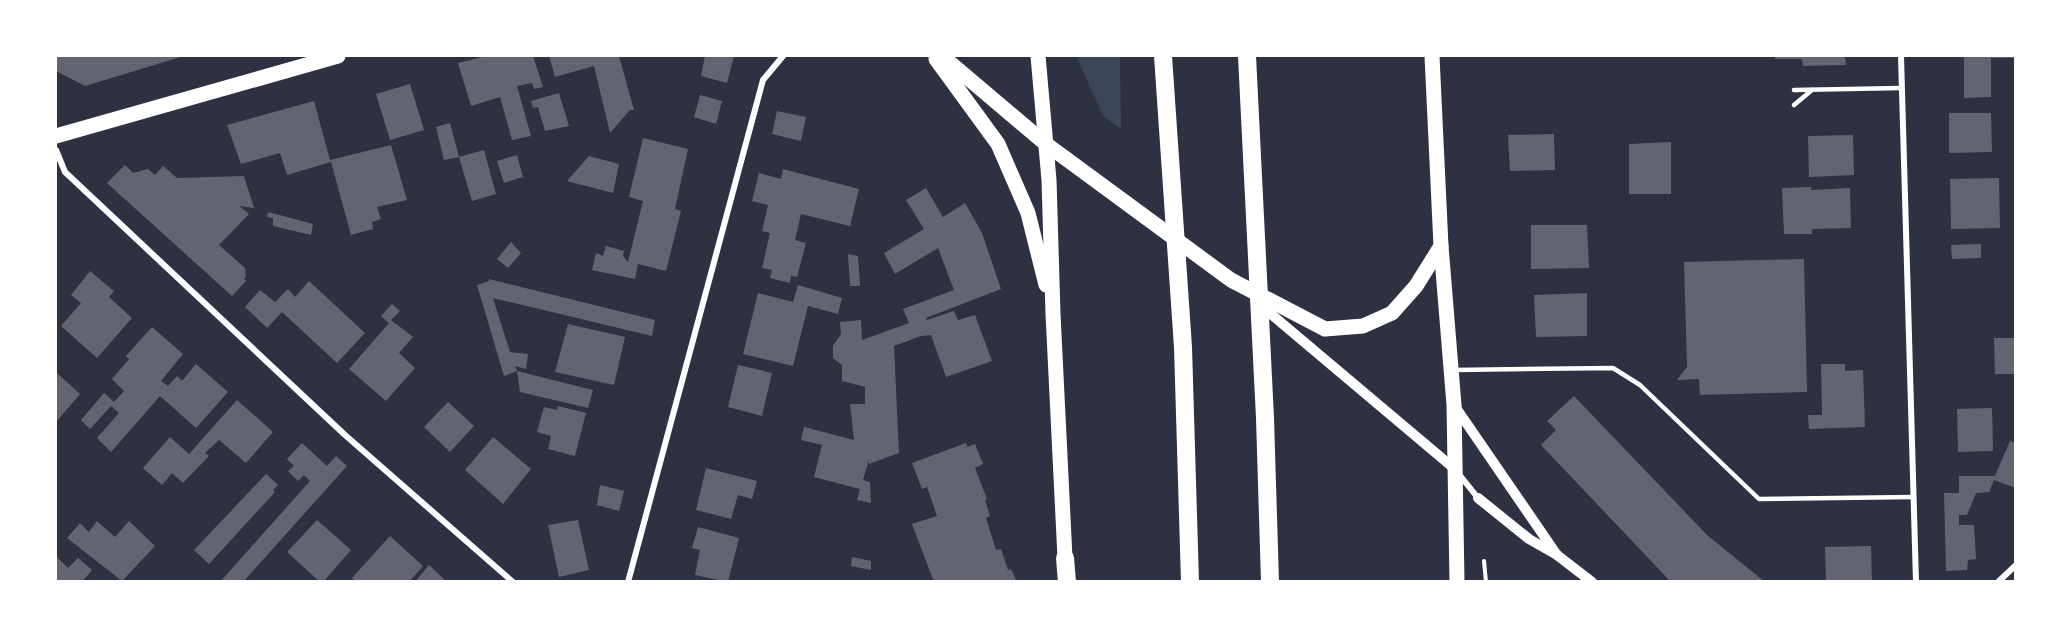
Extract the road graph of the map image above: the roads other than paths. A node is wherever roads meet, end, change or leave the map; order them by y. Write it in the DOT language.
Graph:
graph roads {
  1 [pos="338,56"];
  2 [pos="783,56"];
  3 [pos="934,56"];
  4 [pos="942,56"];
  5 [pos="1038,56"];
  6 [pos="1163,56"];
  7 [pos="1247,56"];
  8 [pos="1432,56"];
  9 [pos="1901,56"];
  10 [pos="1902,88"];
  11 [pos="1794,90"];
  12 [pos="1812,90"];
  13 [pos="1794,105"];
  14 [pos="56,136"];
  15 [pos="1046,144"];
  16 [pos="56,150"];
  17 [pos="1441,246"];
  18 [pos="1231,280"];
  19 [pos="1053,314"];
  20 [pos="1451,370"];
  21 [pos="1454,405"];
  22 [pos="1456,470"];
  23 [pos="1913,497"];
  24 [pos="1478,498"];
  25 [pos="1557,555"];
  26 [pos="1065,558"];
  27 [pos="2016,565"];
  28 [pos="513,582"];
  29 [pos="628,582"];
  30 [pos="1065,582"];
  31 [pos="1190,582"];
  32 [pos="1270,582"];
  33 [pos="1458,582"];
  34 [pos="1592,582"];
  35 [pos="1916,582"];
  36 [pos="1998,582"];
  1 -- 14 [label="main road"];
  2 -- 29 [label="street"];
  3 -- 19 [label="main road"];
  4 -- 15 [label="main road"];
  5 -- 15 [label="main road"];
  6 -- 31 [label="highway"];
  7 -- 32 [label="highway"];
  8 -- 17 [label="main road"];
  9 -- 10 [label="street"];
  10 -- 12 [label="lane"];
  10 -- 23 [label="street"];
  11 -- 12 [label="lane"];
  12 -- 13 [label="lane"];
  15 -- 18 [label="main road"];
  15 -- 19 [label="main road"];
  16 -- 28 [label="street"];
  17 -- 18 [label="main road"];
  17 -- 20 [label="main road"];
  18 -- 22 [label="street"];
  19 -- 26 [label="main road"];
  20 -- 21 [label="main road"];
  20 -- 23 [label="lane"];
  21 -- 22 [label="main road"];
  21 -- 25 [label="street"];
  22 -- 24 [label="street"];
  22 -- 33 [label="main road"];
  23 -- 35 [label="street"];
  24 -- 25 [label="street"];
  25 -- 34 [label="street"];
  26 -- 30 [label="highway"];
  27 -- 36 [label="street"];
}
